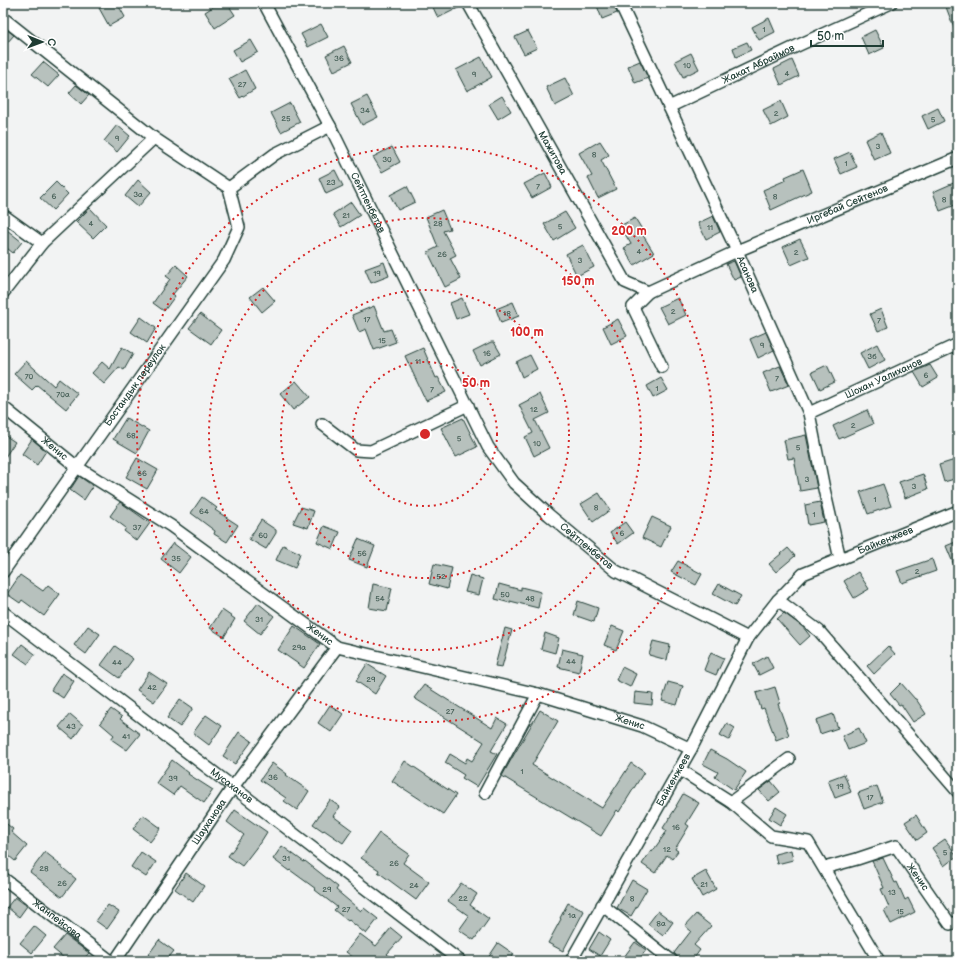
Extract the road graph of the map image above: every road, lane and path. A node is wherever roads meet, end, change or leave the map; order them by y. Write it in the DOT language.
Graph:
graph roads {
  1 [pos="264,3"];
  2 [pos="468,3"];
  3 [pos="620,3"];
  4 [pos="891,3"];
  5 [pos="3,18"];
  6 [pos="669,107"];
  7 [pos="330,126"];
  8 [pos="154,138"];
  9 [pos="958,158"];
  10 [pos="229,188"];
  11 [pos="3,215"];
  12 [pos="42,243"];
  13 [pos="737,251"];
  14 [pos="648,292"];
  15 [pos="3,293"];
  16 [pos="958,344"];
  17 [pos="662,367"];
  18 [pos="468,405"];
  19 [pos="3,407"];
  20 [pos="809,413"];
  21 [pos="322,424"];
  22 [pos="77,467"];
  23 [pos="958,511"];
  24 [pos="840,559"];
  25 [pos="3,572"];
  26 [pos="778,600"];
  27 [pos="3,612"];
  28 [pos="748,638"];
  29 [pos="337,647"];
  30 [pos="538,694"];
  31 [pos="691,749"];
  32 [pos="789,759"];
  33 [pos="679,769"];
  34 [pos="233,787"];
  35 [pos="958,792"];
  36 [pos="485,793"];
  37 [pos="731,802"];
  38 [pos="824,868"];
  39 [pos="3,878"];
  40 [pos="602,905"];
  41 [pos="958,922"];
  42 [pos="111,961"];
  43 [pos="115,961"];
  44 [pos="460,961"];
  45 [pos="571,961"];
  46 [pos="672,961"];
  47 [pos="879,961"];
  1 -- 7 [label="street, Сейтпенбетов"];
  2 -- 14 [label="street, Мажитова"];
  3 -- 6 [label="street, Асанова"];
  4 -- 6 [label="street, Жакат Абраймов"];
  5 -- 8 [label="street"];
  6 -- 13 [label="street, Асанова"];
  7 -- 10 [label="street"];
  7 -- 18 [label="street, Сейтпенбетов"];
  8 -- 10 [label="street"];
  8 -- 12 [label="street"];
  9 -- 13 [label="street, Иргебай Сейтенов"];
  10 -- 22 [label="street, Бостандык переулок"];
  11 -- 12 [label="street"];
  12 -- 15 [label="street"];
  13 -- 14 [label="street"];
  13 -- 20 [label="street, Асанова"];
  14 -- 17 [label="street"];
  16 -- 20 [label="street, Шохан Уалиханов"];
  18 -- 21 [label="street"];
  18 -- 28 [label="street, Сейтпенбетов"];
  19 -- 22 [label="street, Женис"];
  20 -- 24 [label="street, Асанова"];
  22 -- 25 [label="street, Бостандык переулок"];
  22 -- 29 [label="street, Женис"];
  23 -- 24 [label="street, Байкенжеев"];
  24 -- 26 [label="street, Байкенжеев"];
  26 -- 28 [label="street, Байкенжеев"];
  26 -- 35 [label="street"];
  27 -- 34 [label="street, Мусаханов"];
  28 -- 31 [label="street, Байкенжеев"];
  29 -- 30 [label="street, Женис"];
  29 -- 34 [label="street, Шауханова"];
  30 -- 31 [label="street, Женис"];
  30 -- 36 [label="street"];
  31 -- 33 [label="street, Байкенжеев"];
  32 -- 37 [label="street"];
  33 -- 37 [label="street"];
  33 -- 40 [label="street, Байкенжеев"];
  34 -- 43 [label="street, Шауханова"];
  34 -- 44 [label="street, Мусаханов"];
  37 -- 38 [label="street"];
  38 -- 41 [label="street, Женис"];
  38 -- 47 [label="street"];
  39 -- 42 [label="street, Жанпейсова"];
  40 -- 45 [label="street, Байкенжеев"];
  40 -- 46 [label="street"];
}
